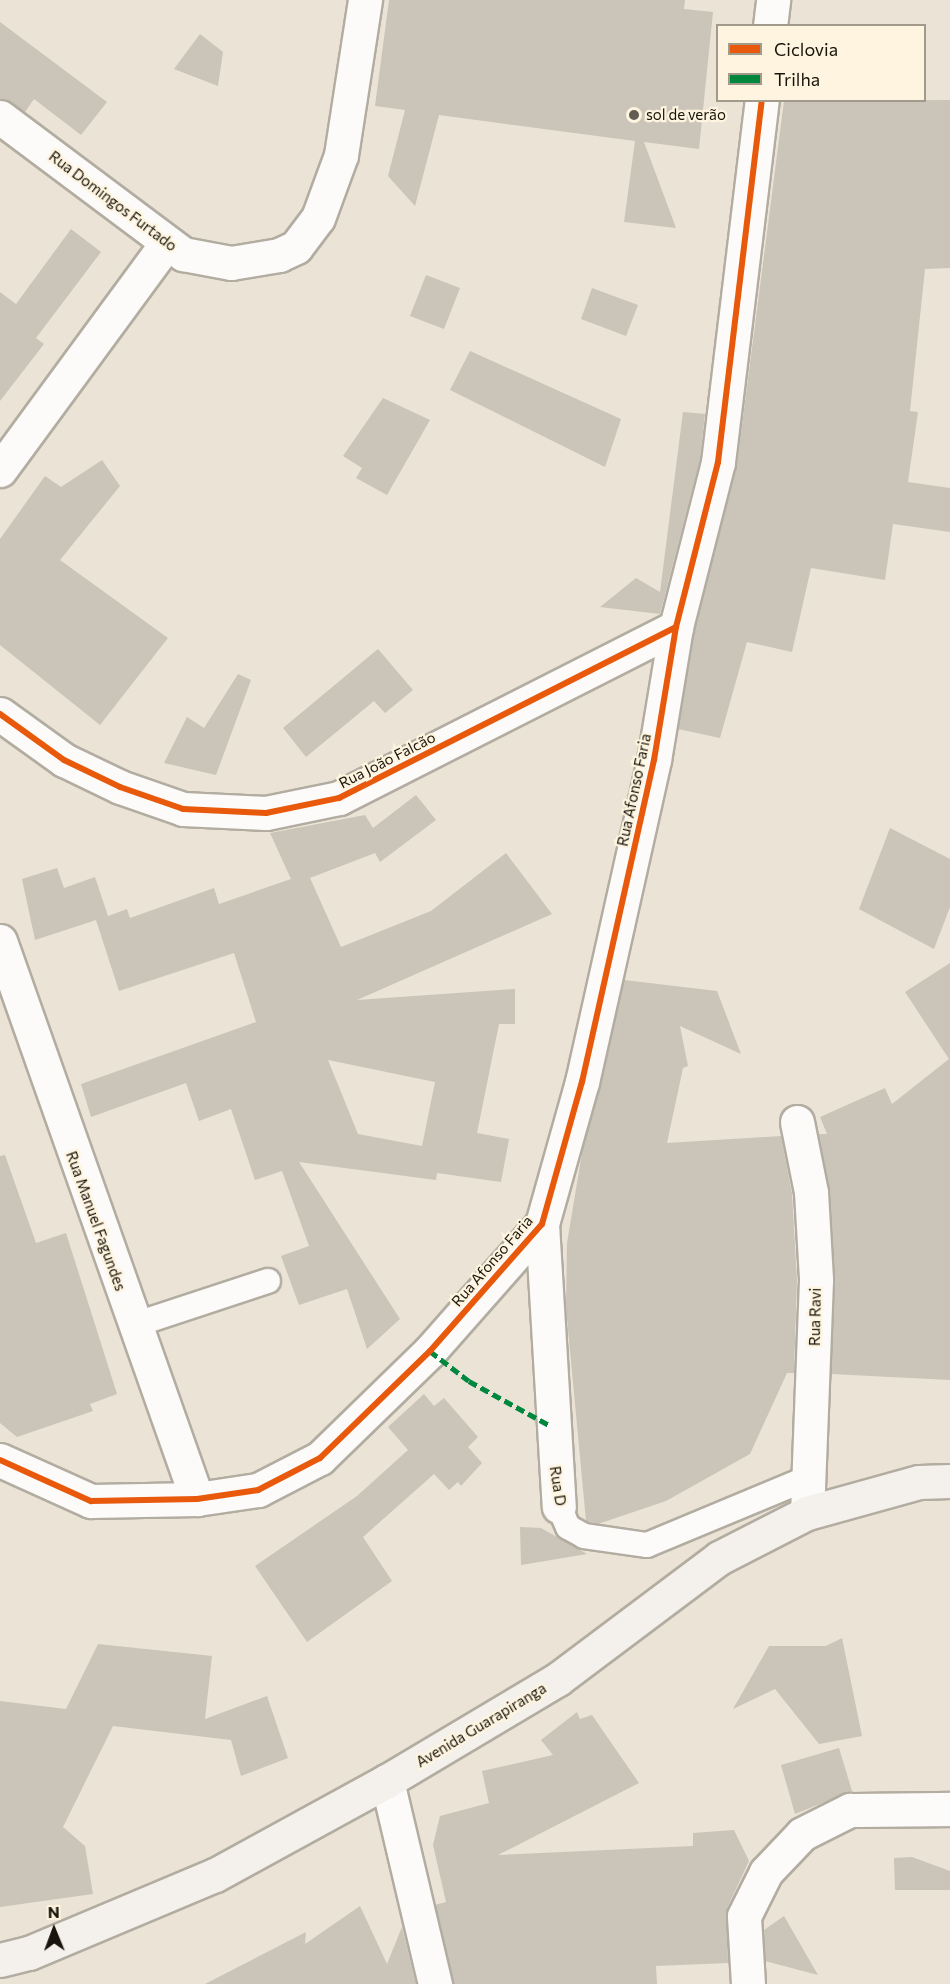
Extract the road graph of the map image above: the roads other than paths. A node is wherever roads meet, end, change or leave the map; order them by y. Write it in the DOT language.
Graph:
graph roads {
  1 [pos="365,0"];
  2 [pos="773,0"];
  3 [pos="770,24"];
  4 [pos="762,102"];
  5 [pos="0,117"];
  6 [pos="166,244"];
  7 [pos="0,470"];
  8 [pos="676,627"];
  9 [pos="0,714"];
  10 [pos="0,941"];
  11 [pos="797,1122"];
  12 [pos="542,1224"];
  13 [pos="268,1281"];
  14 [pos="134,1325"];
  15 [pos="0,1460"];
  16 [pos="808,1478"];
  17 [pos="950,1481"];
  18 [pos="197,1499"];
  19 [pos="559,1506"];
  20 [pos="807,1513"];
  21 [pos="387,1781"];
  22 [pos="950,1809"];
  23 [pos="0,1960"];
  24 [pos="435,1984"];
  25 [pos="748,1984"];
  1 -- 6 [label="street, Rua Domingos Furtado"];
  2 -- 3 [label="street"];
  4 -- 8 [label="street, Rua Afonso Faria"];
  5 -- 6 [label="street, Rua Domingos Furtado"];
  6 -- 7 [label="street"];
  8 -- 9 [label="street, Rua João Falcão"];
  8 -- 12 [label="street, Rua Afonso Faria"];
  10 -- 14 [label="street, Rua Manuel Fagundes"];
  11 -- 16 [label="street, Rua Ravi"];
  12 -- 18 [label="street, Rua Afonso Faria"];
  12 -- 19 [label="street, Rua D"];
  13 -- 14 [label="lane"];
  14 -- 18 [label="street, Rua Manuel Fagundes"];
  15 -- 18 [label="street, Rua Afonso Faria"];
  16 -- 19 [label="lane, Rua D"];
  16 -- 20 [label="street, Rua Ravi"];
  17 -- 20 [label="main road, Avenida Guarapiranga"];
  20 -- 21 [label="main road, Avenida Guarapiranga"];
  21 -- 23 [label="main road, Avenida Guarapiranga"];
  21 -- 24 [label="street"];
  22 -- 25 [label="street"];
}
